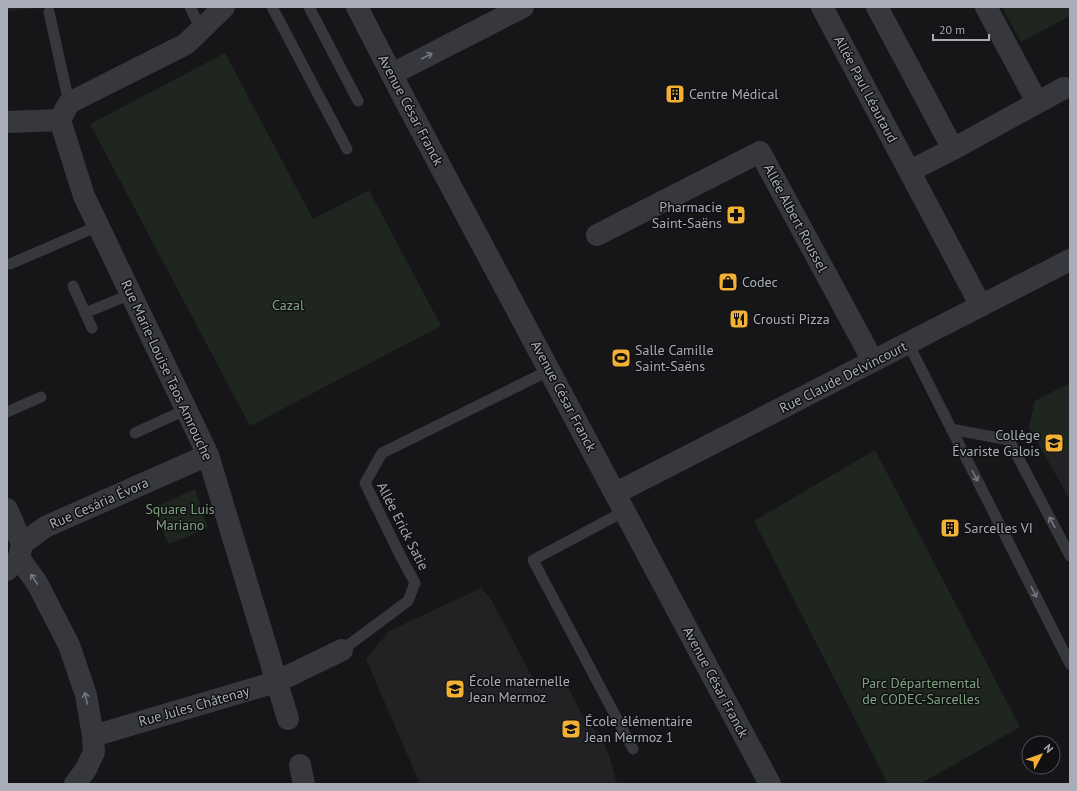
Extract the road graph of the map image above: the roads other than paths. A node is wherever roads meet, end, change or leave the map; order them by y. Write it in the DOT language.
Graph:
graph roads {
  1 [pos="190,7"];
  2 [pos="224,7"];
  3 [pos="272,7"];
  4 [pos="309,7"];
  5 [pos="357,7"];
  6 [pos="522,7"];
  7 [pos="822,7"];
  8 [pos="877,7"];
  9 [pos="986,7"];
  10 [pos="48,12"];
  11 [pos="201,29"];
  12 [pos="392,74"];
  13 [pos="1064,88"];
  14 [pos="358,101"];
  15 [pos="1037,102"];
  16 [pos="64,111"];
  17 [pos="7,122"];
  18 [pos="347,149"];
  19 [pos="953,149"];
  20 [pos="910,171"];
  21 [pos="98,226"];
  22 [pos="597,235"];
  23 [pos="1070,260"];
  24 [pos="10,264"];
  25 [pos="73,286"];
  26 [pos="131,294"];
  27 [pos="981,306"];
  28 [pos="86,313"];
  29 [pos="92,328"];
  30 [pos="908,343"];
  31 [pos="873,361"];
  32 [pos="550,370"];
  33 [pos="41,397"];
  34 [pos="187,409"];
  35 [pos="7,412"];
  36 [pos="952,429"];
  37 [pos="135,433"];
  38 [pos="208,455"];
  39 [pos="620,502"];
  40 [pos="7,509"];
  41 [pos="1070,556"];
  42 [pos="16,557"];
  43 [pos="342,650"];
  44 [pos="1070,664"];
  45 [pos="276,682"];
  46 [pos="288,719"];
  47 [pos="93,736"];
  48 [pos="634,749"];
  49 [pos="75,784"];
  50 [pos="770,784"];
  1 -- 11 [label="lane"];
  2 -- 11 [label="street"];
  3 -- 18 [label="lane"];
  4 -- 14 [label="lane"];
  5 -- 12 [label="street, Avenue César Franck"];
  12 -- 6 [label="street, one-way"];
  7 -- 20 [label="street, Allée Paul Léautaud"];
  8 -- 19 [label="street"];
  9 -- 15 [label="street"];
  10 -- 16 [label="lane"];
  11 -- 16 [label="street"];
  12 -- 32 [label="street, Avenue César Franck"];
  13 -- 15 [label="street"];
  15 -- 19 [label="street"];
  16 -- 17 [label="street"];
  16 -- 21 [label="street, Rue Marie-Louise Taos Amrouche"];
  19 -- 20 [label="street"];
  20 -- 27 [label="street, Allée Paul Léautaud"];
  21 -- 24 [label="lane"];
  21 -- 26 [label="street, Rue Marie-Louise Taos Amrouche"];
  22 -- 31 [label="street, Allée Albert Roussel"];
  23 -- 27 [label="street, Rue Claude Delvincourt"];
  25 -- 28 [label="lane"];
  26 -- 28 [label="lane"];
  26 -- 34 [label="street, Rue Marie-Louise Taos Amrouche"];
  27 -- 30 [label="street, Rue Claude Delvincourt"];
  28 -- 29 [label="lane"];
  30 -- 31 [label="street, Rue Claude Delvincourt"];
  30 -- 36 [label="lane"];
  31 -- 39 [label="street, Rue Claude Delvincourt"];
  32 -- 39 [label="street, Avenue César Franck"];
  32 -- 43 [label="lane, Allée Erick Satie"];
  33 -- 35 [label="lane"];
  34 -- 37 [label="lane"];
  34 -- 38 [label="street, Rue Marie-Louise Taos Amrouche"];
  41 -- 36 [label="lane, one-way"];
  36 -- 44 [label="lane, one-way"];
  38 -- 42 [label="street, Rue Cesária Évora"];
  38 -- 45 [label="street, Rue Marie-Louise Taos Amrouche"];
  39 -- 48 [label="lane"];
  39 -- 50 [label="street, Avenue César Franck"];
  40 -- 42 [label="street"];
  47 -- 42 [label="street, one-way"];
  43 -- 45 [label="street, Rue Jules Châtenay"];
  45 -- 46 [label="street, Rue Marie-Louise Taos Amrouche"];
  45 -- 47 [label="street, Rue Jules Châtenay"];
  47 -- 49 [label="street"];
}
